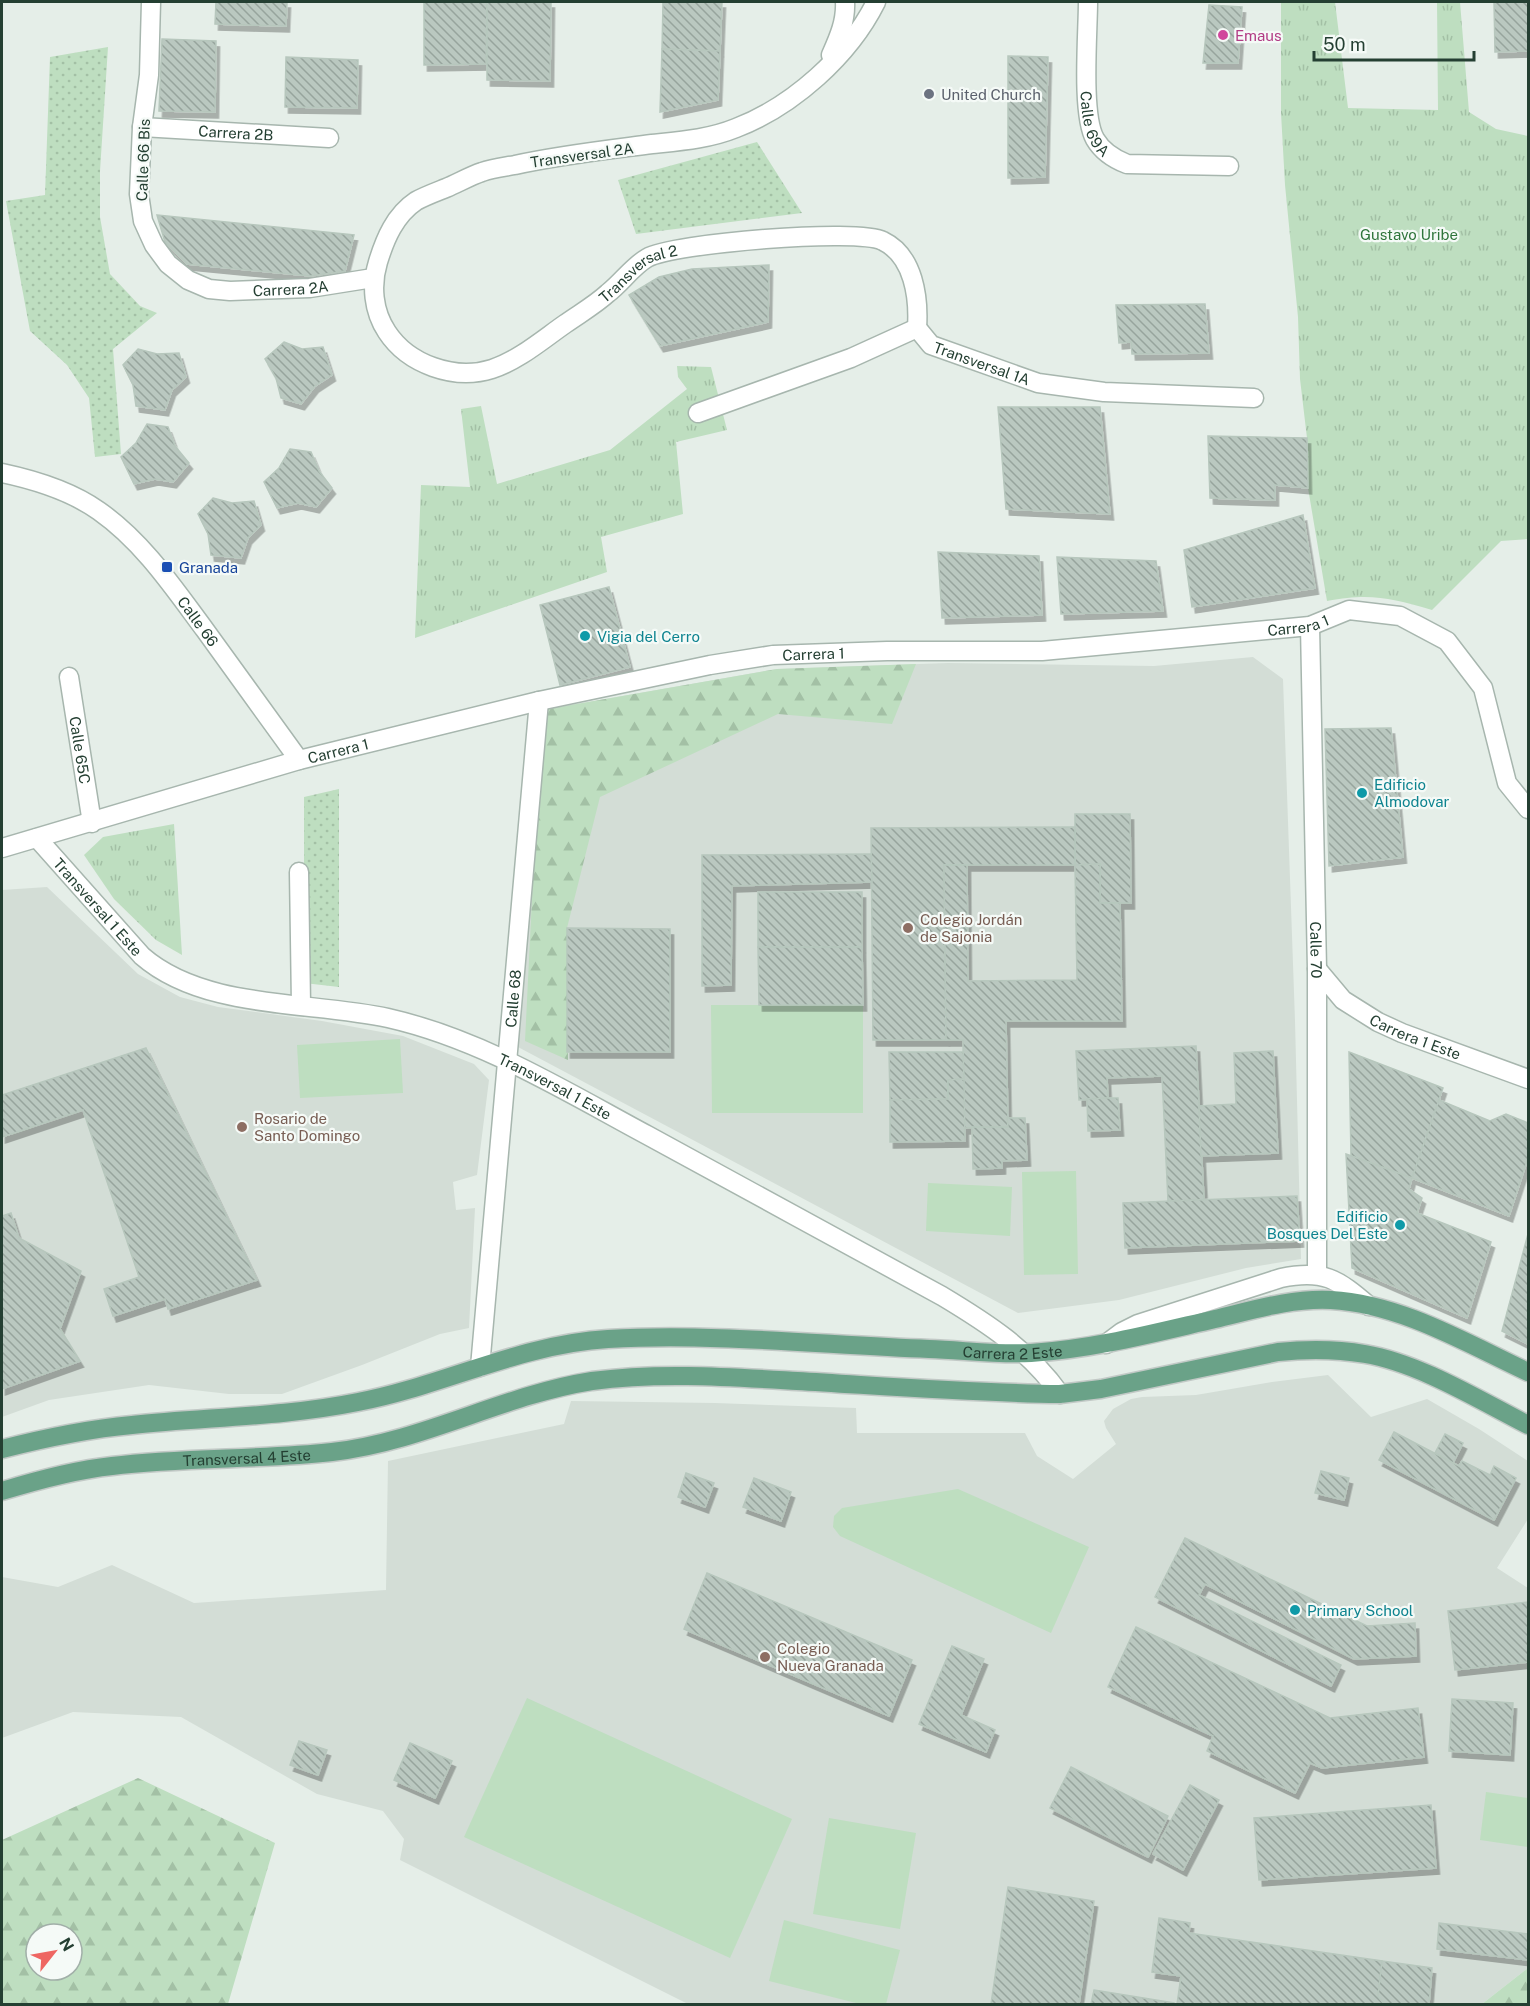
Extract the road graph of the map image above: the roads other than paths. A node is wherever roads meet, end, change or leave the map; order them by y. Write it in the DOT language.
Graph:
graph roads {
  1 [pos="151,2"];
  2 [pos="845,2"];
  3 [pos="876,2"];
  4 [pos="1088,2"];
  5 [pos="824,70"];
  6 [pos="142,127"];
  7 [pos="329,138"];
  8 [pos="1229,166"];
  9 [pos="373,278"];
  10 [pos="208,289"];
  11 [pos="917,328"];
  12 [pos="1254,398"];
  13 [pos="698,413"];
  14 [pos="2,473"];
  15 [pos="1310,626"];
  16 [pos="69,677"];
  17 [pos="539,701"];
  18 [pos="299,760"];
  19 [pos="1528,809"];
  20 [pos="92,823"];
  21 [pos="37,837"];
  22 [pos="4,842"];
  23 [pos="299,872"];
  24 [pos="1317,969"];
  25 [pos="301,1005"];
  26 [pos="507,1061"];
  27 [pos="1528,1079"];
  28 [pos="1317,1275"];
  29 [pos="1369,1306"];
  30 [pos="1105,1345"];
  31 [pos="1026,1353"];
  32 [pos="480,1367"];
  33 [pos="1528,1372"];
  34 [pos="1060,1394"];
  35 [pos="1528,1425"];
  36 [pos="2,1449"];
  37 [pos="2,1491"];
  1 -- 6 [label="street, Calle 66 Bis"];
  2 -- 5 [label="street, Transversal 2A"];
  3 -- 5 [label="street, Transversal 2A"];
  4 -- 8 [label="street, Calle 69A"];
  5 -- 9 [label="street, Transversal 2A"];
  6 -- 7 [label="street, Carrera 2B"];
  6 -- 10 [label="street, Calle 66 Bis"];
  9 -- 10 [label="street, Carrera 2A"];
  9 -- 11 [label="street, Transversal 2"];
  11 -- 12 [label="street, Transversal 1A"];
  11 -- 13 [label="street"];
  14 -- 18 [label="street, Calle 66"];
  15 -- 17 [label="street, Carrera 1"];
  15 -- 19 [label="street, Carrera 1"];
  15 -- 24 [label="street, Calle 70"];
  16 -- 20 [label="street, Calle 65C"];
  17 -- 18 [label="street, Carrera 1"];
  17 -- 26 [label="street, Calle 68"];
  18 -- 20 [label="street, Carrera 1"];
  20 -- 21 [label="street, Carrera 1"];
  21 -- 22 [label="street, Carrera 1"];
  21 -- 25 [label="street, Transversal 1 Este"];
  23 -- 25 [label="street"];
  24 -- 27 [label="street, Carrera 1 Este"];
  24 -- 28 [label="street, Calle 70"];
  25 -- 26 [label="street, Transversal 1 Este"];
  26 -- 31 [label="street, Transversal 1 Este"];
  26 -- 32 [label="street, Calle 68"];
  28 -- 29 [label="street"];
  28 -- 30 [label="street"];
  29 -- 30 [label="main road, Carrera 2 Este"];
  29 -- 33 [label="main road, Carrera 2 Este"];
  30 -- 31 [label="main road, Carrera 2 Este"];
  31 -- 32 [label="main road, Carrera 2 Este"];
  31 -- 34 [label="street, Transversal 1 Este"];
  32 -- 36 [label="main road"];
  34 -- 35 [label="main road"];
  34 -- 37 [label="main road, Transversal 4 Este"];
}
